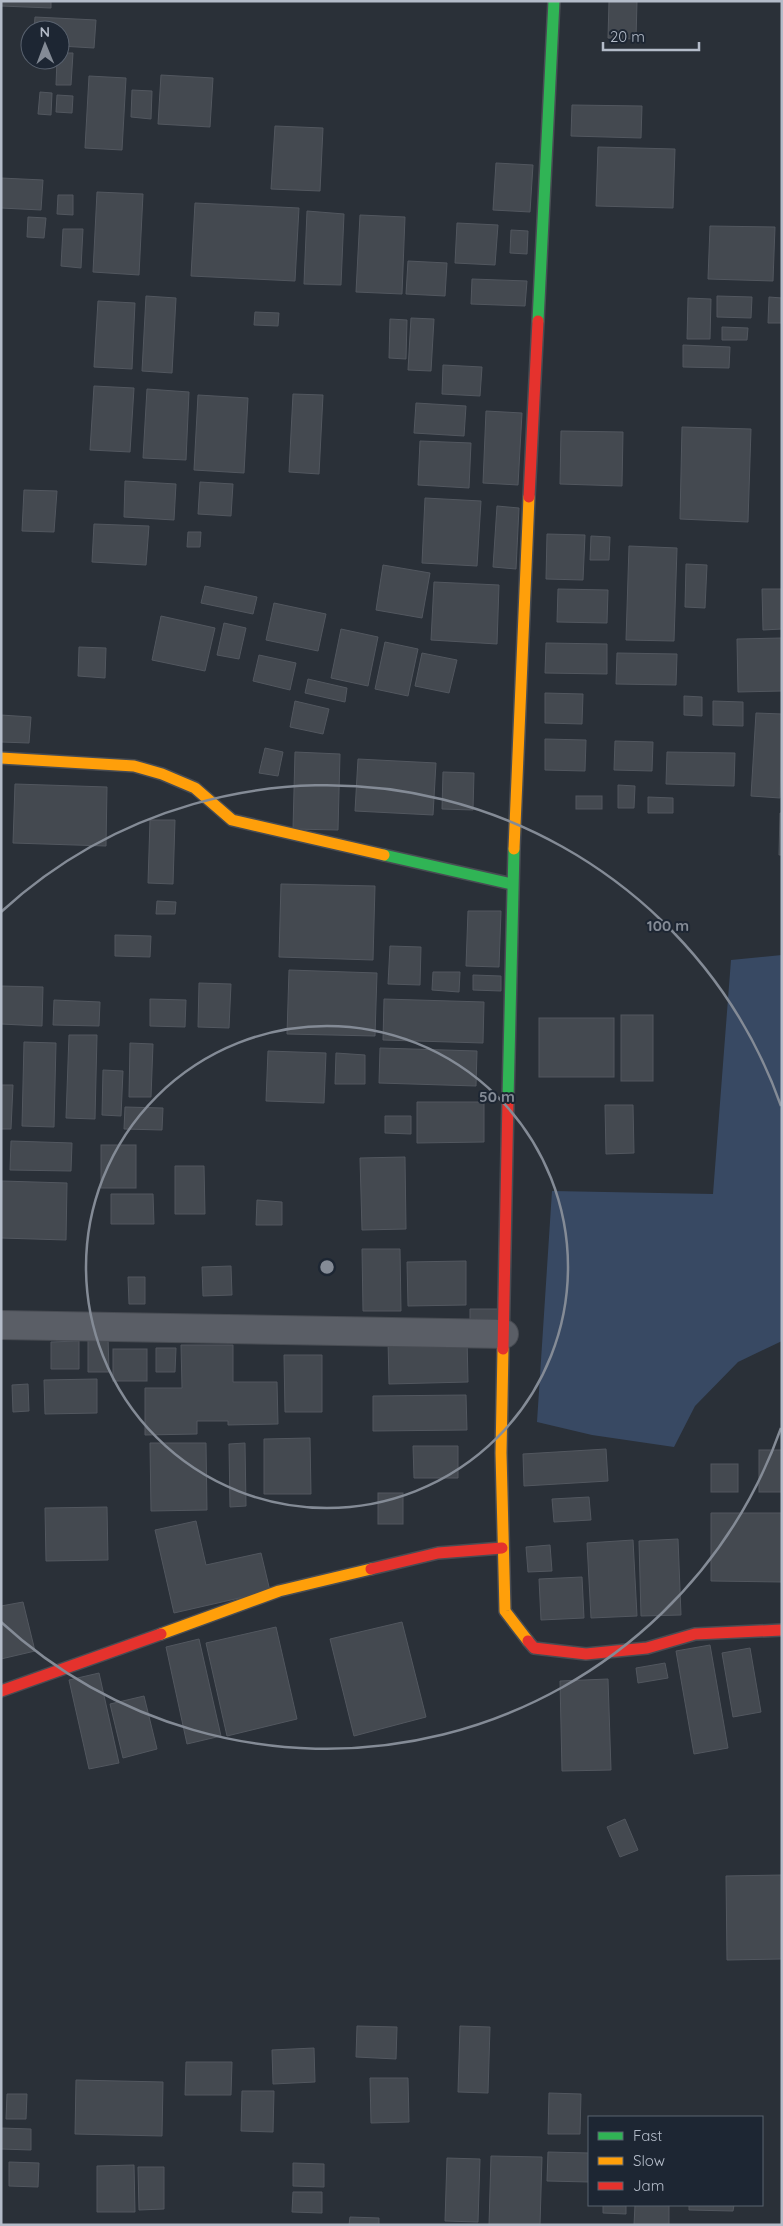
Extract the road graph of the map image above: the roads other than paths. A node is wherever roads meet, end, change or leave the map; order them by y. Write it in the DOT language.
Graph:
graph roads {
  1 [pos="554,1"];
  2 [pos="1,758"];
  3 [pos="512,884"];
  4 [pos="1,1325"];
  5 [pos="504,1334"];
  6 [pos="502,1548"];
  7 [pos="782,1630"];
  8 [pos="1,1691"];
  1 -- 3 [label="street"];
  2 -- 3 [label="street"];
  3 -- 5 [label="street"];
  4 -- 5 [label="street"];
  5 -- 6 [label="street"];
  6 -- 7 [label="street"];
  6 -- 8 [label="street"];
}
